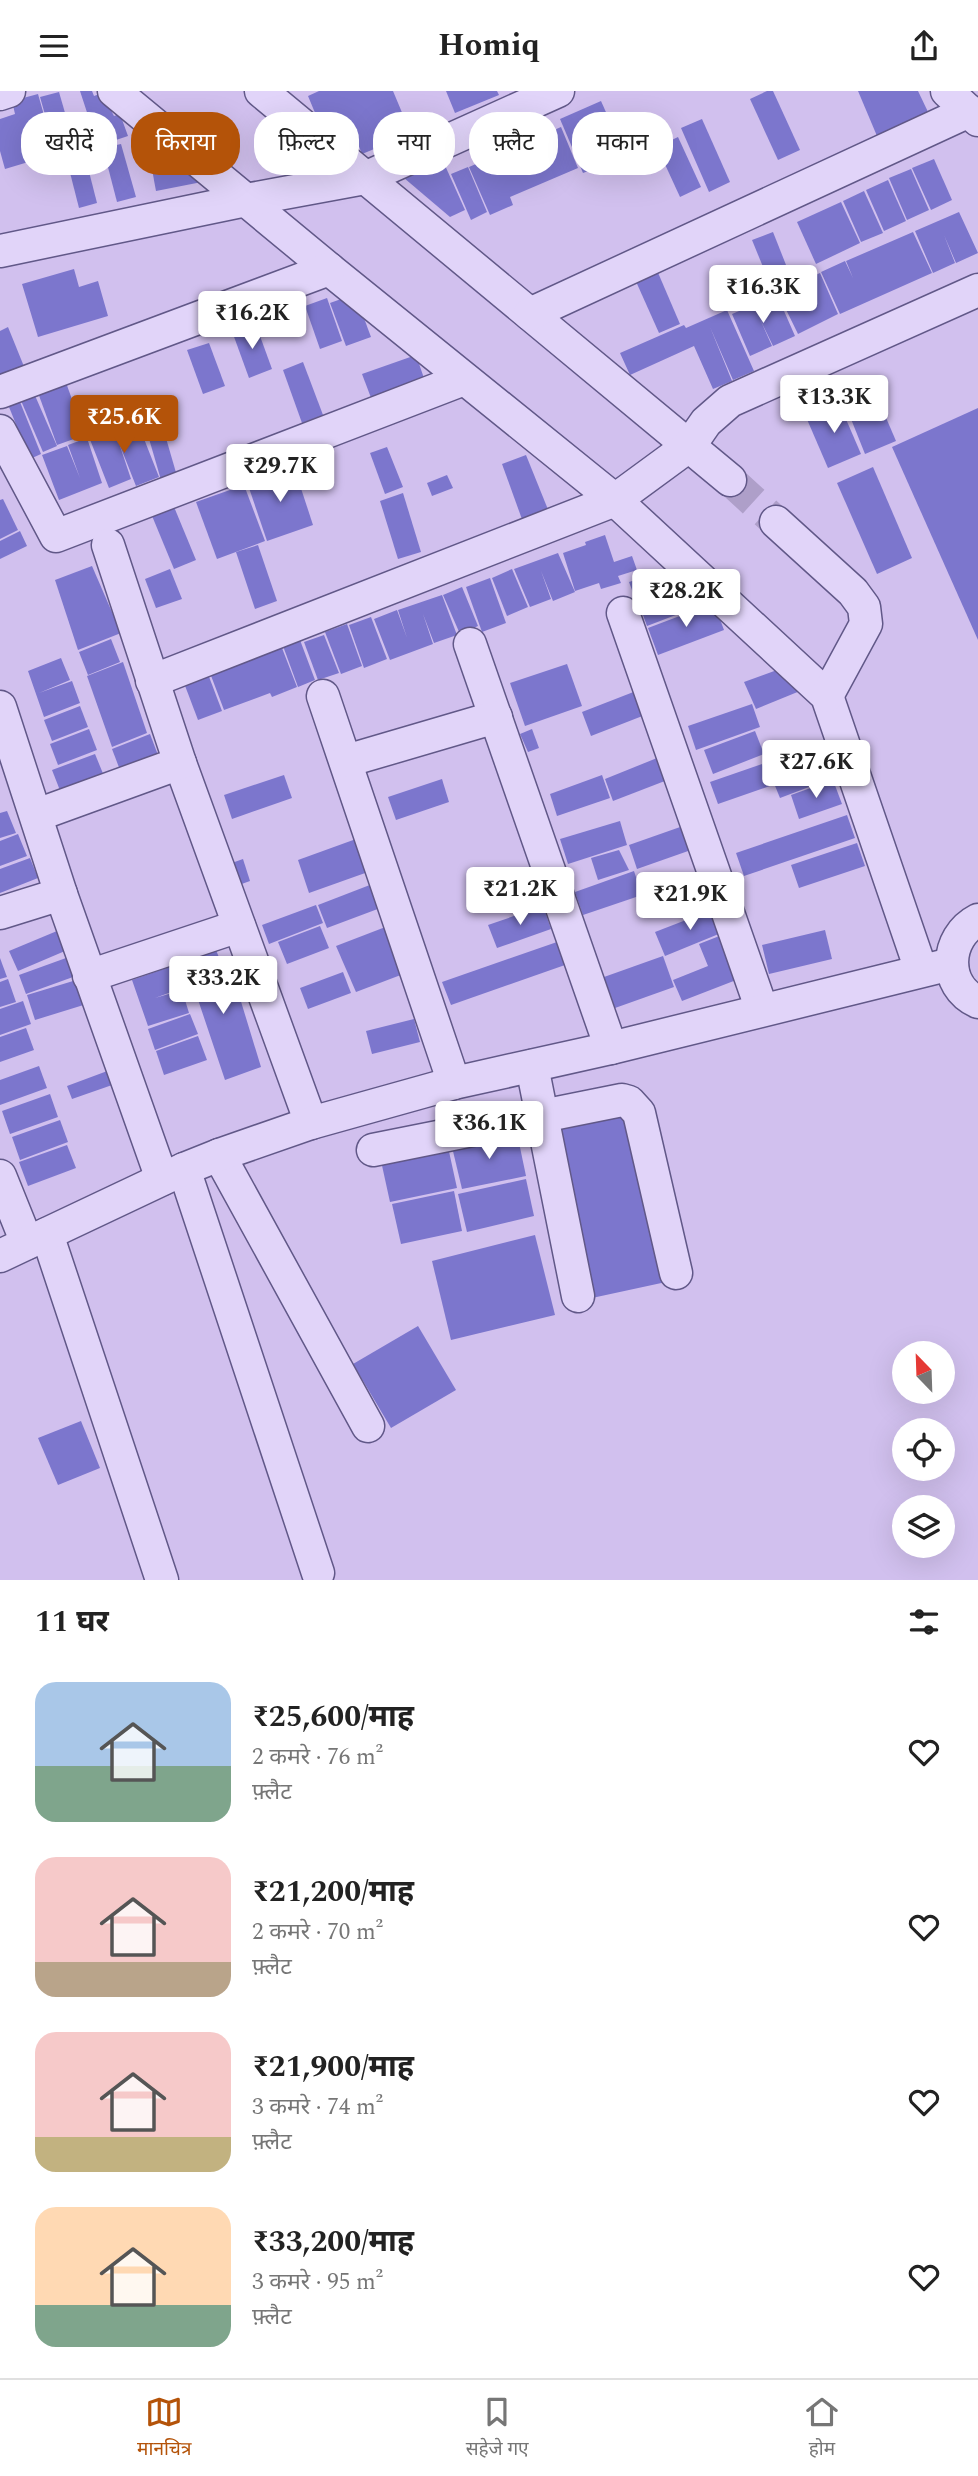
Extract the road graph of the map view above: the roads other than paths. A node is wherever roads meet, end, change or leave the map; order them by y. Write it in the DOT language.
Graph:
graph roads {
  1 [pos="9,91"];
  2 [pos="114,91"];
  3 [pos="261,91"];
  4 [pos="558,91"];
  5 [pos="0,94"];
  6 [pos="965,107"];
  7 [pos="365,178"];
  8 [pos="246,200"];
  9 [pos="0,251"];
  10 [pos="329,269"];
  11 [pos="978,290"];
  12 [pos="530,314"];
  13 [pos="464,379"];
  14 [pos="0,392"];
  15 [pos="0,431"];
  16 [pos="690,445"];
  17 [pos="730,480"];
  18 [pos="615,501"];
  19 [pos="776,522"];
  20 [pos="108,545"];
  21 [pos="623,613"];
  22 [pos="470,644"];
  23 [pos="152,681"];
  24 [pos="323,696"];
  25 [pos="827,696"];
  26 [pos="0,708"];
  27 [pos="496,717"];
  28 [pos="346,761"];
  29 [pos="180,763"];
  30 [pos="37,815"];
  31 [pos="61,894"];
  32 [pos="0,913"];
  33 [pos="978,920"];
  34 [pos="239,926"];
  35 [pos="936,967"];
  36 [pos="89,976"];
  37 [pos="978,1002"];
  38 [pos="762,1010"];
  39 [pos="611,1048"];
  40 [pos="532,1066"];
  41 [pos="454,1083"];
  42 [pos="542,1116"];
  43 [pos="311,1123"];
  44 [pos="373,1150"];
  45 [pos="219,1155"];
  46 [pos="173,1174"];
  47 [pos="0,1176"];
  48 [pos="24,1244"];
  49 [pos="676,1273"];
  50 [pos="578,1296"];
  51 [pos="368,1426"];
  52 [pos="318,1573"];
  53 [pos="162,1580"];
  1 -- 5 [label="street"];
  2 -- 8 [label="street"];
  3 -- 7 [label="street"];
  4 -- 7 [label="street"];
  6 -- 12 [label="street"];
  7 -- 8 [label="street"];
  7 -- 12 [label="street"];
  8 -- 9 [label="street"];
  8 -- 10 [label="street"];
  10 -- 13 [label="street"];
  10 -- 14 [label="street"];
  11 -- 16 [label="street"];
  12 -- 16 [label="street"];
  13 -- 15 [label="street"];
  13 -- 18 [label="street"];
  16 -- 17 [label="street"];
  16 -- 18 [label="street"];
  18 -- 23 [label="street"];
  18 -- 25 [label="street"];
  19 -- 25 [label="street"];
  20 -- 23 [label="street"];
  21 -- 38 [label="street"];
  22 -- 27 [label="street"];
  23 -- 29 [label="street"];
  24 -- 28 [label="street"];
  25 -- 35 [label="street"];
  26 -- 30 [label="street"];
  27 -- 28 [label="street"];
  27 -- 39 [label="street"];
  28 -- 41 [label="street"];
  29 -- 30 [label="street"];
  29 -- 34 [label="street"];
  30 -- 31 [label="street"];
  31 -- 32 [label="street"];
  31 -- 36 [label="street"];
  33 -- 35 [label="street"];
  34 -- 36 [label="street"];
  34 -- 43 [label="street"];
  35 -- 37 [label="street"];
  35 -- 38 [label="street"];
  36 -- 46 [label="street"];
  38 -- 39 [label="street"];
  39 -- 40 [label="street"];
  40 -- 41 [label="street"];
  40 -- 42 [label="street"];
  41 -- 43 [label="street"];
  42 -- 44 [label="street"];
  42 -- 49 [label="street"];
  42 -- 50 [label="street"];
  43 -- 45 [label="street"];
  45 -- 46 [label="street"];
  45 -- 51 [label="street"];
  46 -- 48 [label="street"];
  46 -- 52 [label="street"];
  47 -- 48 [label="street"];
  48 -- 53 [label="street"];
}
